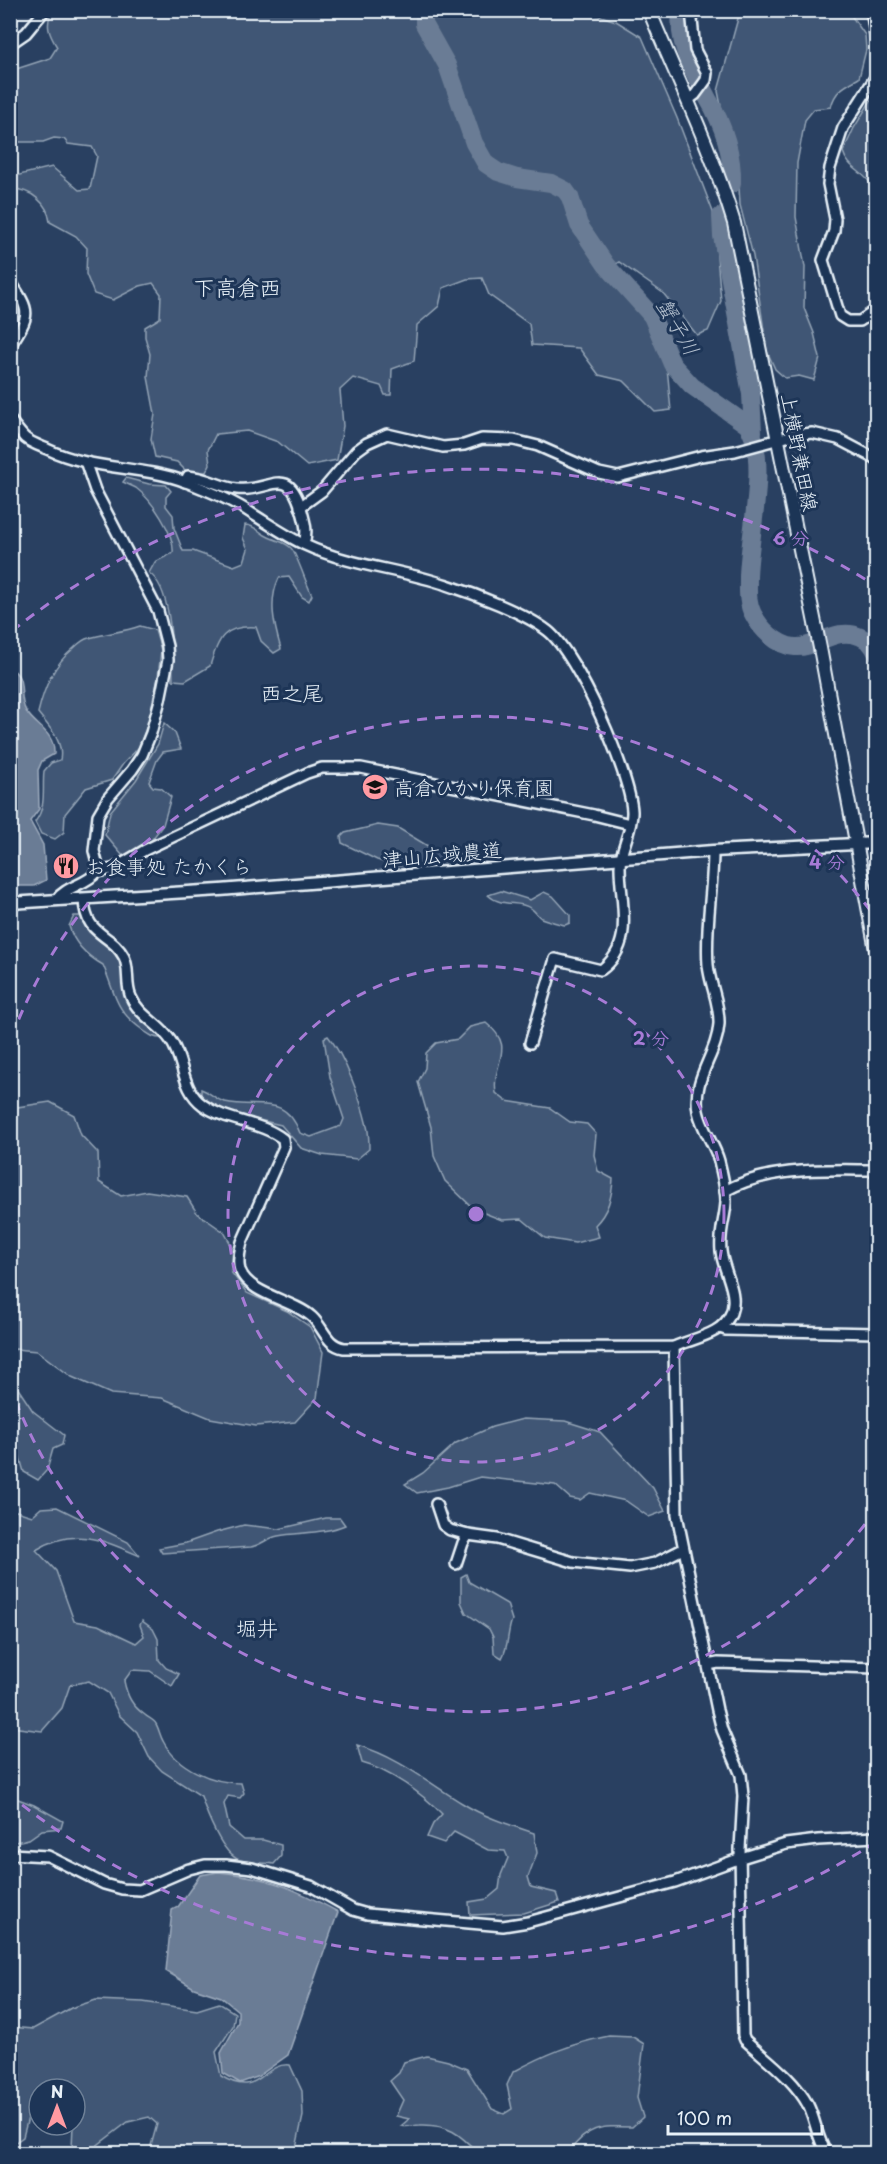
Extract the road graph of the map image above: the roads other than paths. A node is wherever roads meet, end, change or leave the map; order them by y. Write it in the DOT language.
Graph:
graph roads {
  1 [pos="45,10"];
  2 [pos="649,10"];
  3 [pos="691,10"];
  4 [pos="871,10"];
  5 [pos="876,41"];
  6 [pos="10,44"];
  7 [pos="876,76"];
  8 [pos="691,98"];
  9 [pos="10,281"];
  10 [pos="876,310"];
  11 [pos="10,346"];
  12 [pos="10,420"];
  13 [pos="778,439"];
  14 [pos="876,459"];
  15 [pos="86,464"];
  16 [pos="185,482"];
  17 [pos="300,507"];
  18 [pos="304,544"];
  19 [pos="630,824"];
  20 [pos="856,843"];
  21 [pos="876,843"];
  22 [pos="713,851"];
  23 [pos="621,858"];
  24 [pos="97,872"];
  25 [pos="84,899"];
  26 [pos="56,900"];
  27 [pos="10,903"];
  28 [pos="876,950"];
  29 [pos="530,1043"];
  30 [pos="876,1170"];
  31 [pos="725,1191"];
  32 [pos="720,1328"];
  33 [pos="876,1333"];
  34 [pos="674,1347"];
  35 [pos="436,1504"];
  36 [pos="468,1535"];
  37 [pos="683,1549"];
  38 [pos="456,1564"];
  39 [pos="708,1665"];
  40 [pos="876,1668"];
  41 [pos="876,1837"];
  42 [pos="10,1854"];
  43 [pos="741,1858"];
  44 [pos="827,2154"];
  1 -- 6 [label="street"];
  2 -- 8 [label="main road, 上横野兼田線"];
  3 -- 8 [label="street"];
  4 -- 5 [label="street"];
  7 -- 10 [label="street"];
  8 -- 13 [label="main road, 上横野兼田線"];
  9 -- 11 [label="street"];
  12 -- 15 [label="street"];
  13 -- 14 [label="street"];
  13 -- 17 [label="street"];
  13 -- 20 [label="main road, 上横野兼田線"];
  15 -- 16 [label="street"];
  15 -- 24 [label="street"];
  16 -- 17 [label="street"];
  16 -- 18 [label="street"];
  17 -- 18 [label="street"];
  18 -- 19 [label="street"];
  19 -- 23 [label="street"];
  19 -- 24 [label="street"];
  20 -- 21 [label="street, 津山広域農道"];
  20 -- 22 [label="street, 津山広域農道"];
  20 -- 28 [label="main road, 上横野兼田線"];
  22 -- 23 [label="street, 津山広域農道"];
  22 -- 31 [label="street"];
  23 -- 25 [label="street, 津山広域農道"];
  23 -- 29 [label="street"];
  24 -- 26 [label="street"];
  25 -- 26 [label="street, 津山広域農道"];
  25 -- 34 [label="street"];
  26 -- 27 [label="street, 津山広域農道"];
  30 -- 31 [label="street"];
  31 -- 32 [label="street"];
  32 -- 33 [label="street"];
  32 -- 34 [label="street"];
  34 -- 37 [label="street"];
  35 -- 36 [label="street"];
  36 -- 37 [label="street"];
  36 -- 38 [label="street"];
  37 -- 39 [label="street"];
  39 -- 40 [label="street"];
  39 -- 43 [label="street"];
  41 -- 43 [label="street"];
  42 -- 43 [label="street"];
  43 -- 44 [label="street"];
}
